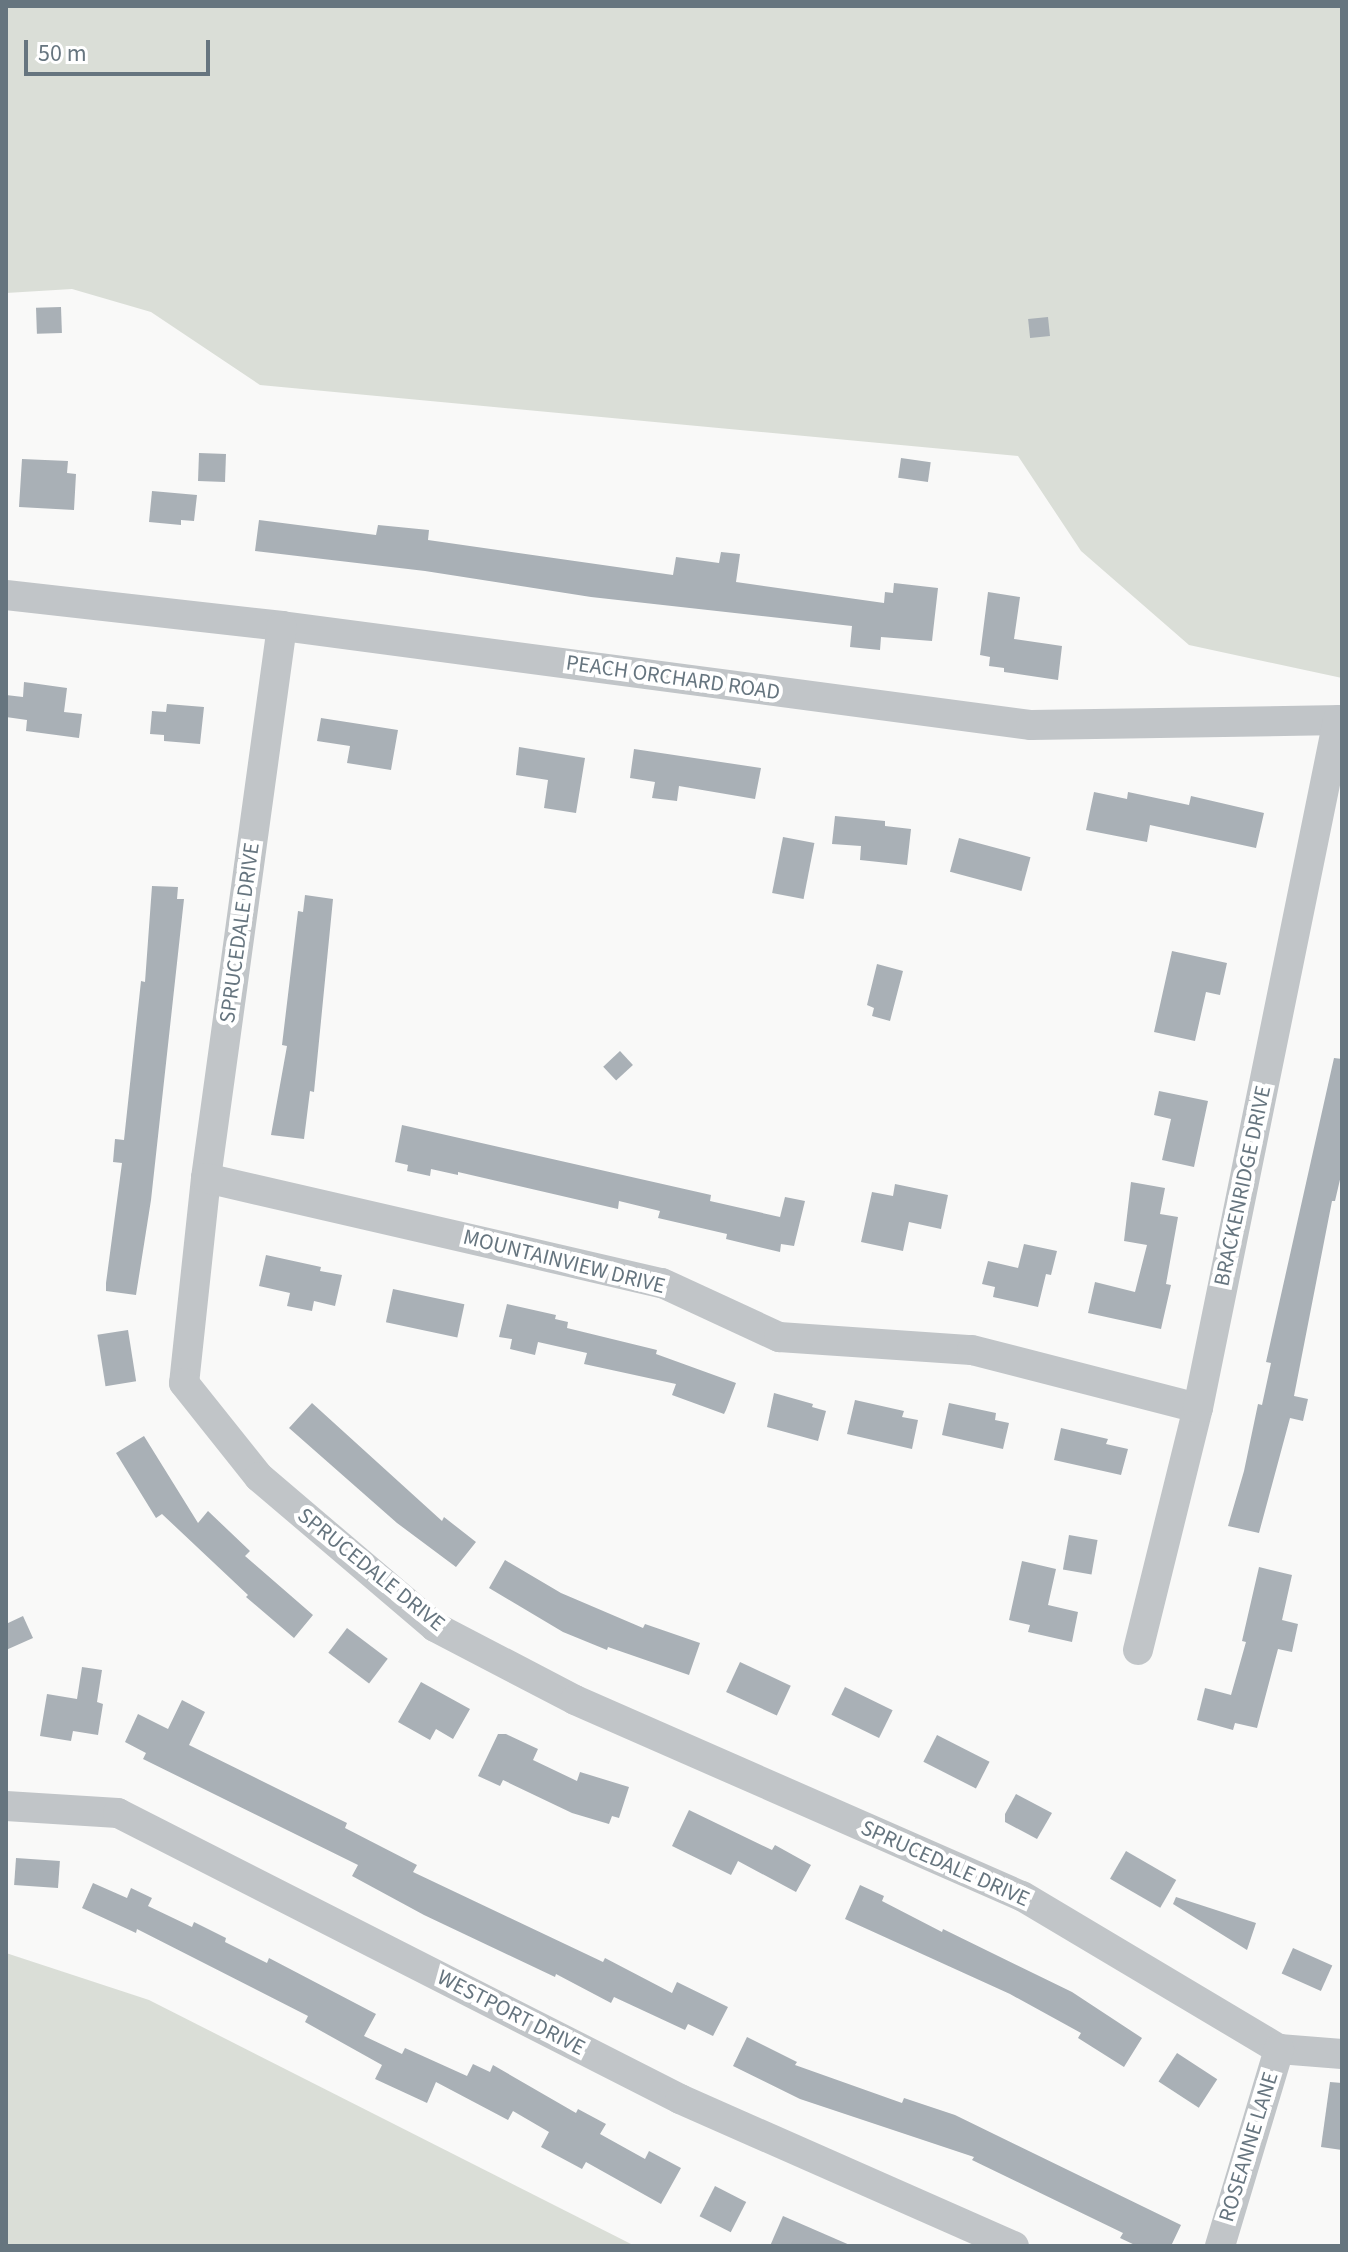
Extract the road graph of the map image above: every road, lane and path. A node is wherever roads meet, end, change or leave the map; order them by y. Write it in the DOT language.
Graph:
graph roads {
  1 [pos="6,595"];
  2 [pos="282,626"];
  3 [pos="1340,720"];
  4 [pos="206,1178"];
  5 [pos="1198,1408"];
  6 [pos="1138,1650"];
  7 [pos="6,1806"];
  8 [pos="1279,2049"];
  9 [pos="1342,2054"];
  10 [pos="1014,2246"];
  11 [pos="1220,2246"];
  1 -- 2 [label="street, PEACH ORCHARD ROAD"];
  2 -- 3 [label="street, PEACH ORCHARD ROAD"];
  2 -- 4 [label="street, SPRUCEDALE DRIVE"];
  3 -- 5 [label="street, BRACKENRIDGE DRIVE"];
  4 -- 5 [label="street, MOUNTAINVIEW DRIVE"];
  4 -- 8 [label="street, SPRUCEDALE DRIVE"];
  5 -- 6 [label="street, BRACKENRIDGE DRIVE"];
  7 -- 10 [label="street, WESTPORT DRIVE"];
  8 -- 9 [label="street"];
  8 -- 11 [label="street, ROSEANNE LANE"];
}
